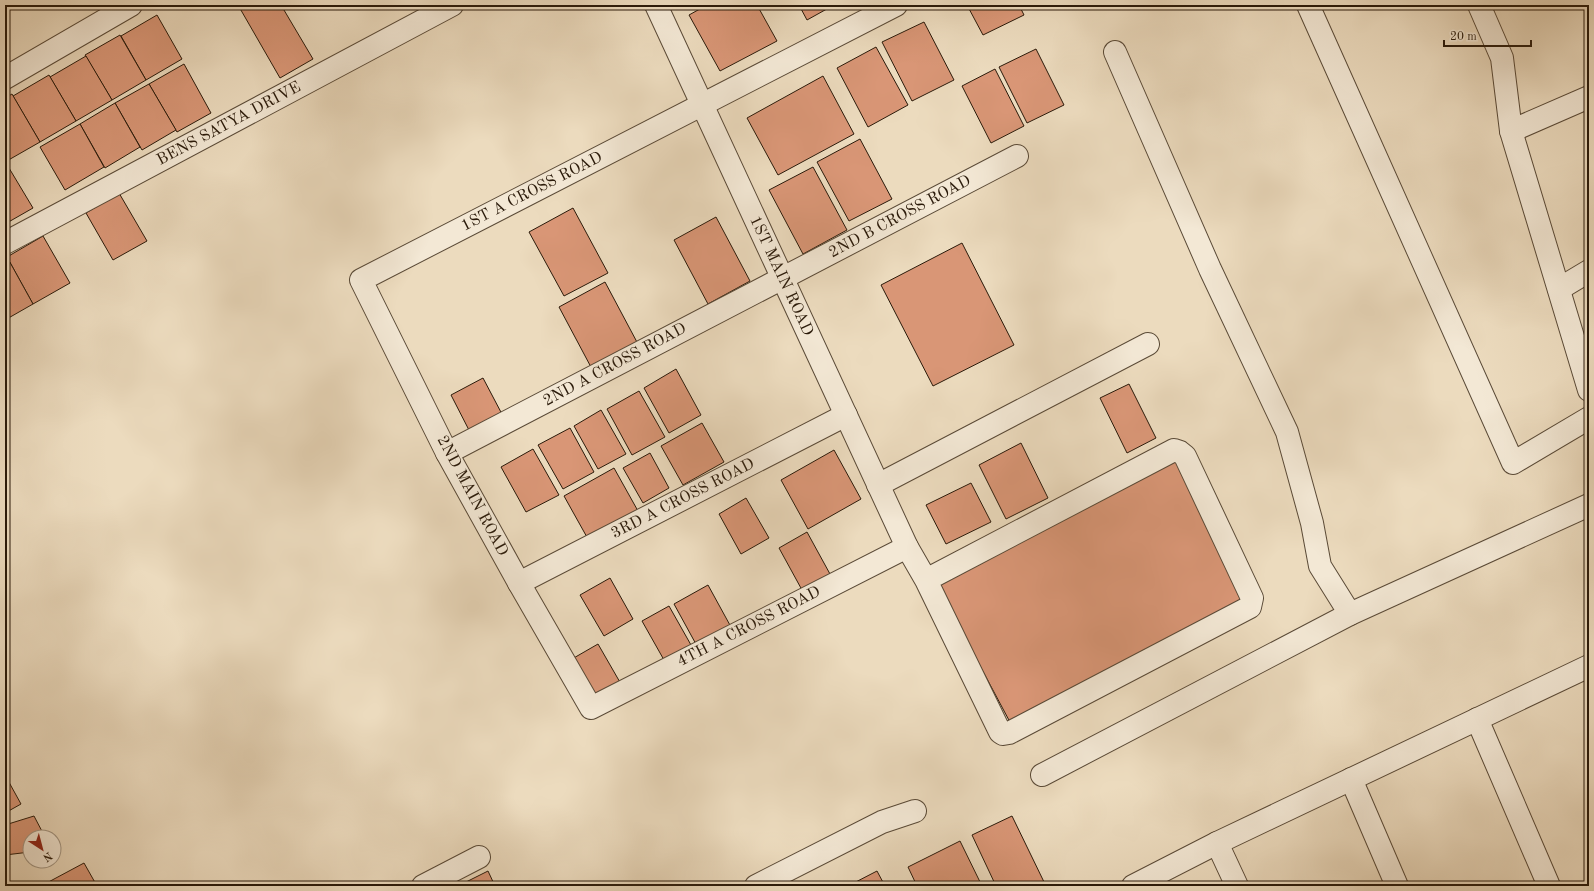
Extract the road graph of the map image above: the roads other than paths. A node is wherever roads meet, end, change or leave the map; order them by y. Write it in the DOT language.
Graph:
graph roads {
  1 [pos="130,5"];
  2 [pos="452,5"];
  3 [pos="656,5"];
  4 [pos="896,5"];
  5 [pos="1308,5"];
  6 [pos="1479,5"];
  7 [pos="1115,52"];
  8 [pos="5,78"];
  9 [pos="1589,97"];
  10 [pos="702,105"];
  11 [pos="1511,132"];
  12 [pos="1017,156"];
  13 [pos="5,243"];
  14 [pos="1589,271"];
  15 [pos="782,278"];
  16 [pos="361,280"];
  17 [pos="1559,289"];
  18 [pos="1148,344"];
  19 [pos="1589,390"];
  20 [pos="846,415"];
  21 [pos="1589,418"];
  22 [pos="447,453"];
  23 [pos="878,486"];
  24 [pos="1589,505"];
  25 [pos="907,547"];
  26 [pos="926,580"];
  27 [pos="519,583"];
  28 [pos="1350,614"];
  29 [pos="1589,666"];
  30 [pos="591,708"];
  31 [pos="1477,719"];
  32 [pos="1042,775"];
  33 [pos="1352,779"];
  34 [pos="915,811"];
  35 [pos="1217,843"];
  36 [pos="479,856"];
  37 [pos="423,886"];
  38 [pos="756,886"];
  39 [pos="1133,886"];
  40 [pos="1237,886"];
  41 [pos="1398,886"];
  42 [pos="1549,886"];
  1 -- 8 [label="street"];
  2 -- 13 [label="street, BENS SATYA DRIVE"];
  3 -- 10 [label="street, 1ST MAIN ROAD"];
  4 -- 10 [label="street, 1ST A CROSS ROAD"];
  5 -- 21 [label="street"];
  6 -- 11 [label="street"];
  7 -- 28 [label="street"];
  9 -- 11 [label="street"];
  10 -- 15 [label="street, 1ST MAIN ROAD"];
  10 -- 16 [label="street, 1ST A CROSS ROAD"];
  11 -- 17 [label="street"];
  12 -- 15 [label="street, 2ND B CROSS ROAD"];
  14 -- 17 [label="street"];
  15 -- 20 [label="street, 1ST MAIN ROAD"];
  15 -- 22 [label="street, 2ND A CROSS ROAD"];
  16 -- 22 [label="street, 2ND MAIN ROAD"];
  17 -- 19 [label="street"];
  18 -- 23 [label="street"];
  20 -- 23 [label="street, 1ST MAIN ROAD"];
  20 -- 27 [label="street, 3RD A CROSS ROAD"];
  22 -- 27 [label="street, 2ND MAIN ROAD"];
  23 -- 25 [label="street, 1ST MAIN ROAD"];
  24 -- 28 [label="street"];
  25 -- 26 [label="street, 1ST MAIN ROAD"];
  25 -- 30 [label="street, 4TH A CROSS ROAD"];
  26 -- 26 [label="street, 1ST MAIN ROAD"];
  27 -- 30 [label="street, 2ND MAIN ROAD"];
  28 -- 32 [label="street"];
  29 -- 31 [label="street"];
  31 -- 33 [label="street"];
  31 -- 42 [label="street"];
  33 -- 35 [label="street"];
  33 -- 41 [label="street"];
  34 -- 38 [label="street"];
  35 -- 39 [label="street"];
  35 -- 40 [label="street"];
  36 -- 37 [label="street"];
}
